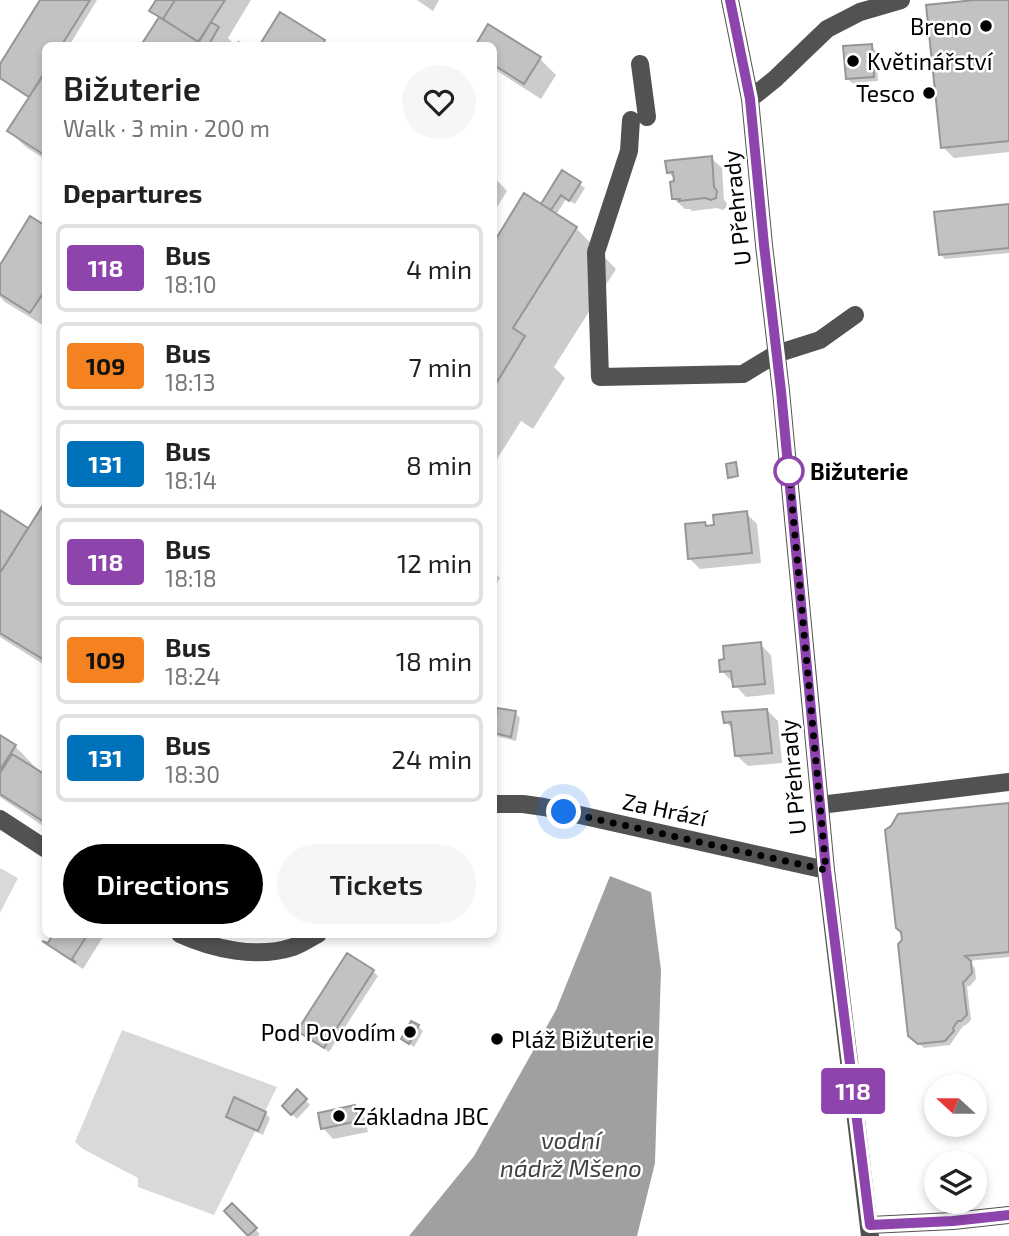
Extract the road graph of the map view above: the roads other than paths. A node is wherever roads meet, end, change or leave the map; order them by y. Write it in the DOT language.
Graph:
graph roads {
  1 [pos="730,0"];
  2 [pos="901,0"];
  3 [pos="640,64"];
  4 [pos="750,99"];
  5 [pos="855,315"];
  6 [pos="776,354"];
  7 [pos="1009,782"];
  8 [pos="497,804"];
  9 [pos="820,805"];
  10 [pos="0,819"];
  11 [pos="42,846"];
  12 [pos="826,870"];
  13 [pos="191,938"];
  14 [pos="310,938"];
  15 [pos="1009,1215"];
  16 [pos="870,1231"];
  1 -- 4 [label="street, U Přehrady"];
  2 -- 4 [label="street"];
  3 -- 6 [label="street"];
  4 -- 6 [label="street, U Přehrady"];
  5 -- 6 [label="street"];
  6 -- 9 [label="street, U Přehrady"];
  7 -- 9 [label="street"];
  8 -- 12 [label="street, Za Hrází"];
  9 -- 12 [label="street, U Přehrady"];
  10 -- 11 [label="street"];
  12 -- 16 [label="street, U Přehrady"];
  13 -- 14 [label="street"];
  15 -- 16 [label="street"];
}
